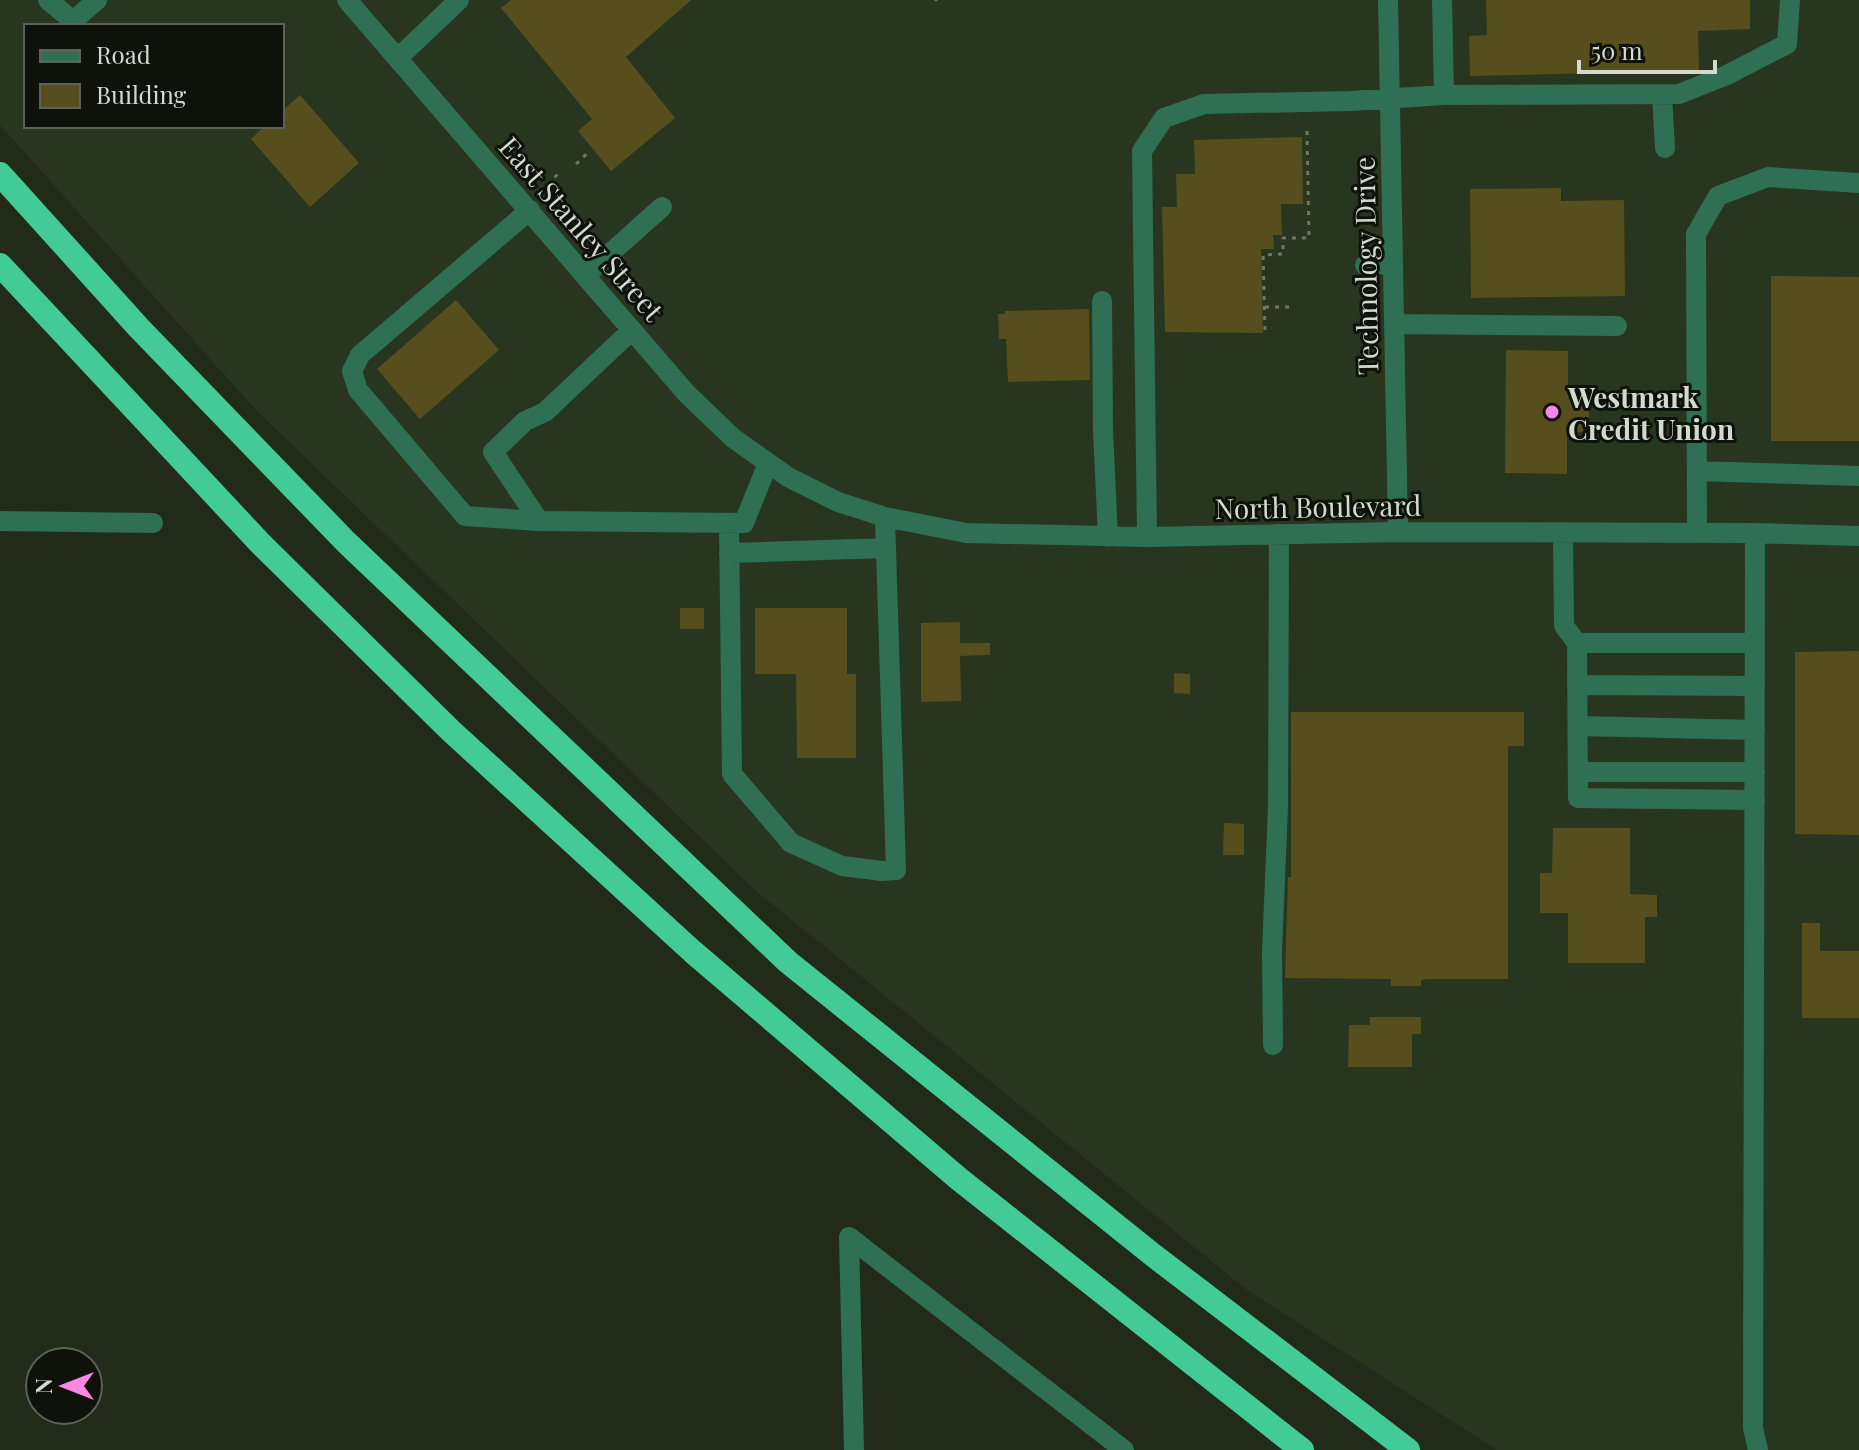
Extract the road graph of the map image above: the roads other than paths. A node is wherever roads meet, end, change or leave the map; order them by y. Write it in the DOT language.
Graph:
graph roads {
  1 [pos="48,0"];
  2 [pos="97,0"];
  3 [pos="347,0"];
  4 [pos="459,0"];
  5 [pos="1388,0"];
  6 [pos="1442,0"];
  7 [pos="1790,0"];
  8 [pos="398,58"];
  9 [pos="1444,95"];
  10 [pos="1662,95"];
  11 [pos="1390,97"];
  12 [pos="1665,148"];
  13 [pos="0,174"];
  14 [pos="1859,183"];
  15 [pos="662,207"];
  16 [pos="530,210"];
  17 [pos="1393,264"];
  18 [pos="0,265"];
  19 [pos="1365,265"];
  20 [pos="586,275"];
  21 [pos="1102,301"];
  22 [pos="1394,324"];
  23 [pos="1617,326"];
  24 [pos="632,330"];
  25 [pos="768,463"];
  26 [pos="1697,471"];
  27 [pos="1859,476"];
  28 [pos="788,477"];
  29 [pos="885,517"];
  30 [pos="0,521"];
  31 [pos="539,521"];
  32 [pos="153,523"];
  33 [pos="729,523"];
  34 [pos="1398,532"];
  35 [pos="1697,533"];
  36 [pos="1755,533"];
  37 [pos="1279,534"];
  38 [pos="1563,534"];
  39 [pos="1859,536"];
  40 [pos="1108,537"];
  41 [pos="1147,537"];
  42 [pos="886,548"];
  43 [pos="729,553"];
  44 [pos="1577,643"];
  45 [pos="1755,643"];
  46 [pos="1577,685"];
  47 [pos="1755,686"];
  48 [pos="1578,726"];
  49 [pos="1755,730"];
  50 [pos="1578,772"];
  51 [pos="1755,772"];
  52 [pos="1755,800"];
  53 [pos="1273,1045"];
  54 [pos="854,1450"];
  55 [pos="1124,1450"];
  56 [pos="1302,1450"];
  57 [pos="1408,1450"];
  58 [pos="1758,1450"];
  1 -- 2 [label="street"];
  3 -- 8 [label="street, East Stanley Street"];
  4 -- 8 [label="street"];
  5 -- 11 [label="street, Technology Drive"];
  6 -- 9 [label="street"];
  7 -- 10 [label="street"];
  8 -- 16 [label="street, East Stanley Street"];
  9 -- 10 [label="street"];
  9 -- 11 [label="street"];
  10 -- 12 [label="street"];
  11 -- 17 [label="street, Technology Drive"];
  11 -- 41 [label="street"];
  13 -- 57 [label="highway"];
  14 -- 26 [label="street"];
  15 -- 20 [label="street"];
  16 -- 20 [label="street, East Stanley Street"];
  16 -- 31 [label="street"];
  17 -- 19 [label="street"];
  17 -- 22 [label="street, Technology Drive"];
  18 -- 56 [label="highway"];
  20 -- 24 [label="street, East Stanley Street"];
  21 -- 40 [label="street"];
  22 -- 23 [label="street"];
  22 -- 34 [label="street, Technology Drive"];
  24 -- 25 [label="street, East Stanley Street"];
  24 -- 31 [label="street"];
  25 -- 28 [label="street, East Stanley Street"];
  25 -- 33 [label="street"];
  26 -- 27 [label="street"];
  26 -- 35 [label="street"];
  28 -- 29 [label="street, North Boulevard"];
  29 -- 40 [label="street, North Boulevard"];
  29 -- 42 [label="street"];
  30 -- 32 [label="street"];
  31 -- 33 [label="street"];
  33 -- 43 [label="street"];
  34 -- 37 [label="street, North Boulevard"];
  34 -- 38 [label="street, North Boulevard"];
  35 -- 36 [label="street, North Boulevard"];
  35 -- 38 [label="street, North Boulevard"];
  36 -- 39 [label="street, North Boulevard"];
  36 -- 45 [label="street"];
  37 -- 41 [label="street, North Boulevard"];
  37 -- 53 [label="street"];
  38 -- 44 [label="street"];
  40 -- 41 [label="street, North Boulevard"];
  42 -- 43 [label="street"];
  42 -- 43 [label="street"];
  44 -- 45 [label="street"];
  44 -- 46 [label="street"];
  45 -- 47 [label="street"];
  46 -- 47 [label="street"];
  46 -- 48 [label="street"];
  47 -- 49 [label="street"];
  48 -- 49 [label="street"];
  48 -- 50 [label="street"];
  49 -- 51 [label="street"];
  50 -- 51 [label="street"];
  50 -- 52 [label="street"];
  51 -- 52 [label="street"];
  52 -- 58 [label="street"];
  54 -- 55 [label="street"];
}
